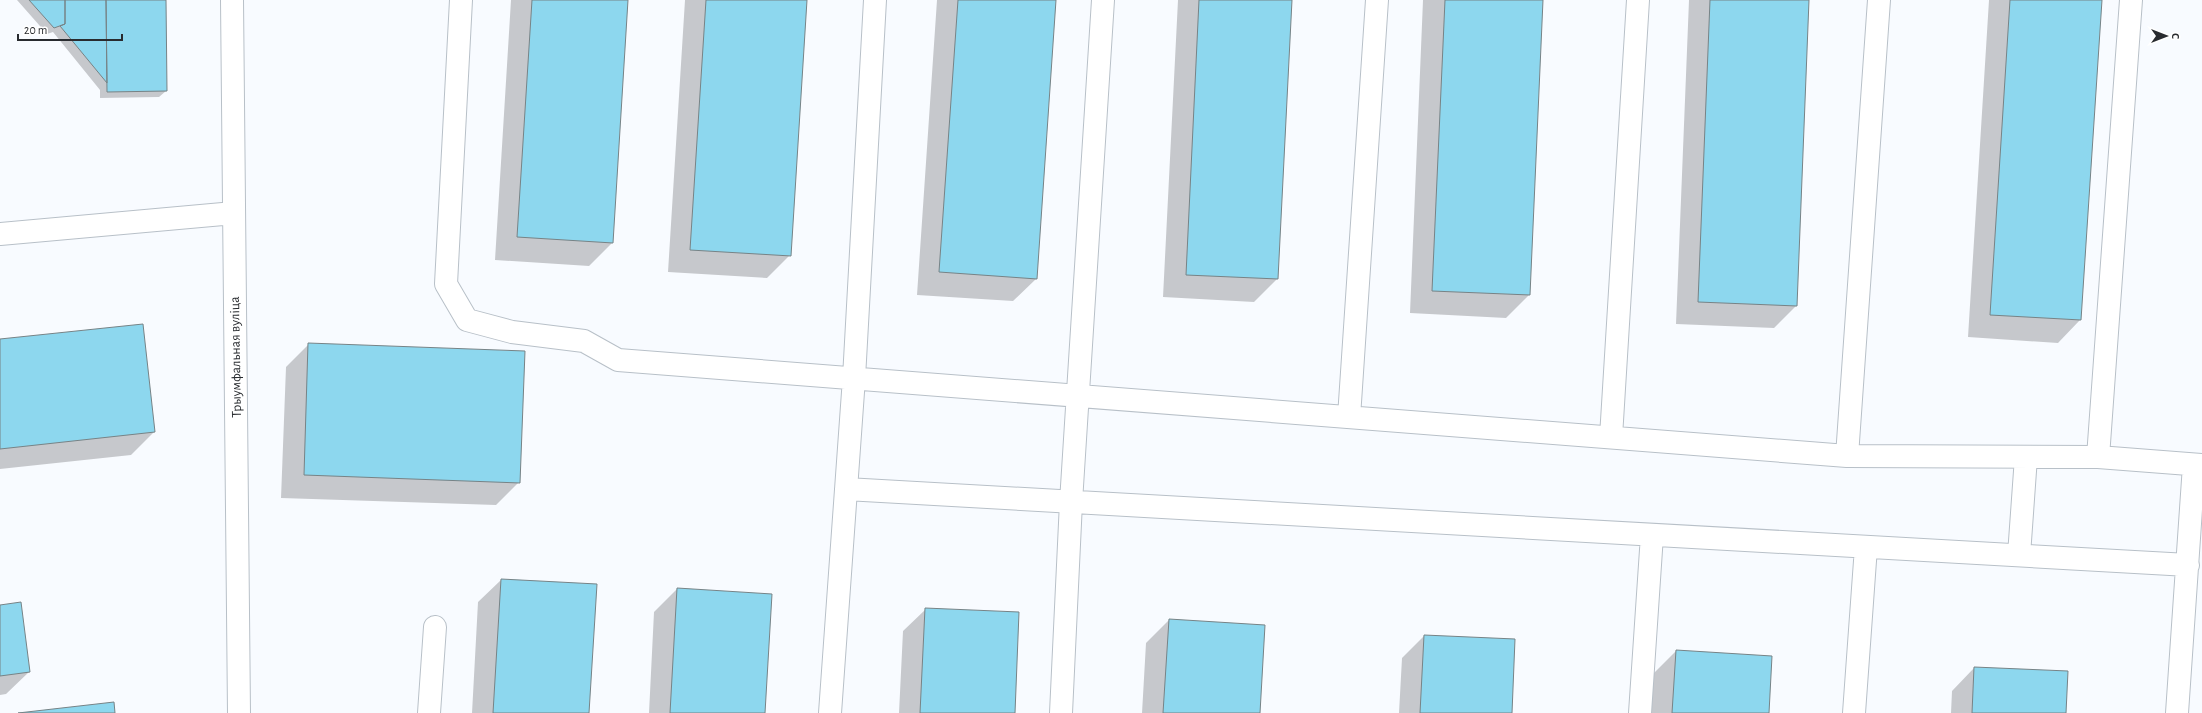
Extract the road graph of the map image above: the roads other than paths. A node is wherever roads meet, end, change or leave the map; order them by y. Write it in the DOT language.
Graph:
graph roads {
  1 [pos="232,0"];
  2 [pos="461,0"];
  3 [pos="875,0"];
  4 [pos="1103,0"];
  5 [pos="1377,0"];
  6 [pos="1638,0"];
  7 [pos="1879,0"];
  8 [pos="2131,0"];
  9 [pos="234,213"];
  10 [pos="0,234"];
  11 [pos="854,378"];
  12 [pos="1077,396"];
  13 [pos="1348,417"];
  14 [pos="1611,437"];
  15 [pos="1847,456"];
  16 [pos="2026,457"];
  17 [pos="2098,458"];
  18 [pos="2198,465"];
  19 [pos="846,489"];
  20 [pos="1071,502"];
  21 [pos="1652,535"];
  22 [pos="1866,547"];
  23 [pos="2019,555"];
  24 [pos="2188,565"];
  25 [pos="435,627"];
  26 [pos="239,713"];
  27 [pos="428,713"];
  28 [pos="830,713"];
  29 [pos="1061,713"];
  30 [pos="1640,713"];
  31 [pos="1854,713"];
  32 [pos="2178,713"];
  1 -- 9 [label="street, Трыумфальная вуліца"];
  2 -- 11 [label="street"];
  3 -- 11 [label="street"];
  4 -- 12 [label="street"];
  5 -- 13 [label="street"];
  6 -- 14 [label="street"];
  7 -- 15 [label="street"];
  8 -- 17 [label="street"];
  9 -- 10 [label="street"];
  9 -- 26 [label="street, Трыумфальная вуліца"];
  11 -- 12 [label="street"];
  11 -- 19 [label="street"];
  12 -- 13 [label="street"];
  12 -- 20 [label="street"];
  13 -- 14 [label="street"];
  14 -- 15 [label="street"];
  15 -- 16 [label="street"];
  16 -- 17 [label="street"];
  16 -- 23 [label="street"];
  17 -- 18 [label="street"];
  18 -- 24 [label="street"];
  19 -- 20 [label="street"];
  19 -- 28 [label="street"];
  20 -- 21 [label="street"];
  20 -- 29 [label="street"];
  21 -- 22 [label="street"];
  21 -- 30 [label="street"];
  22 -- 23 [label="street"];
  22 -- 31 [label="street"];
  23 -- 24 [label="street"];
  24 -- 32 [label="street"];
  25 -- 27 [label="street"];
}
